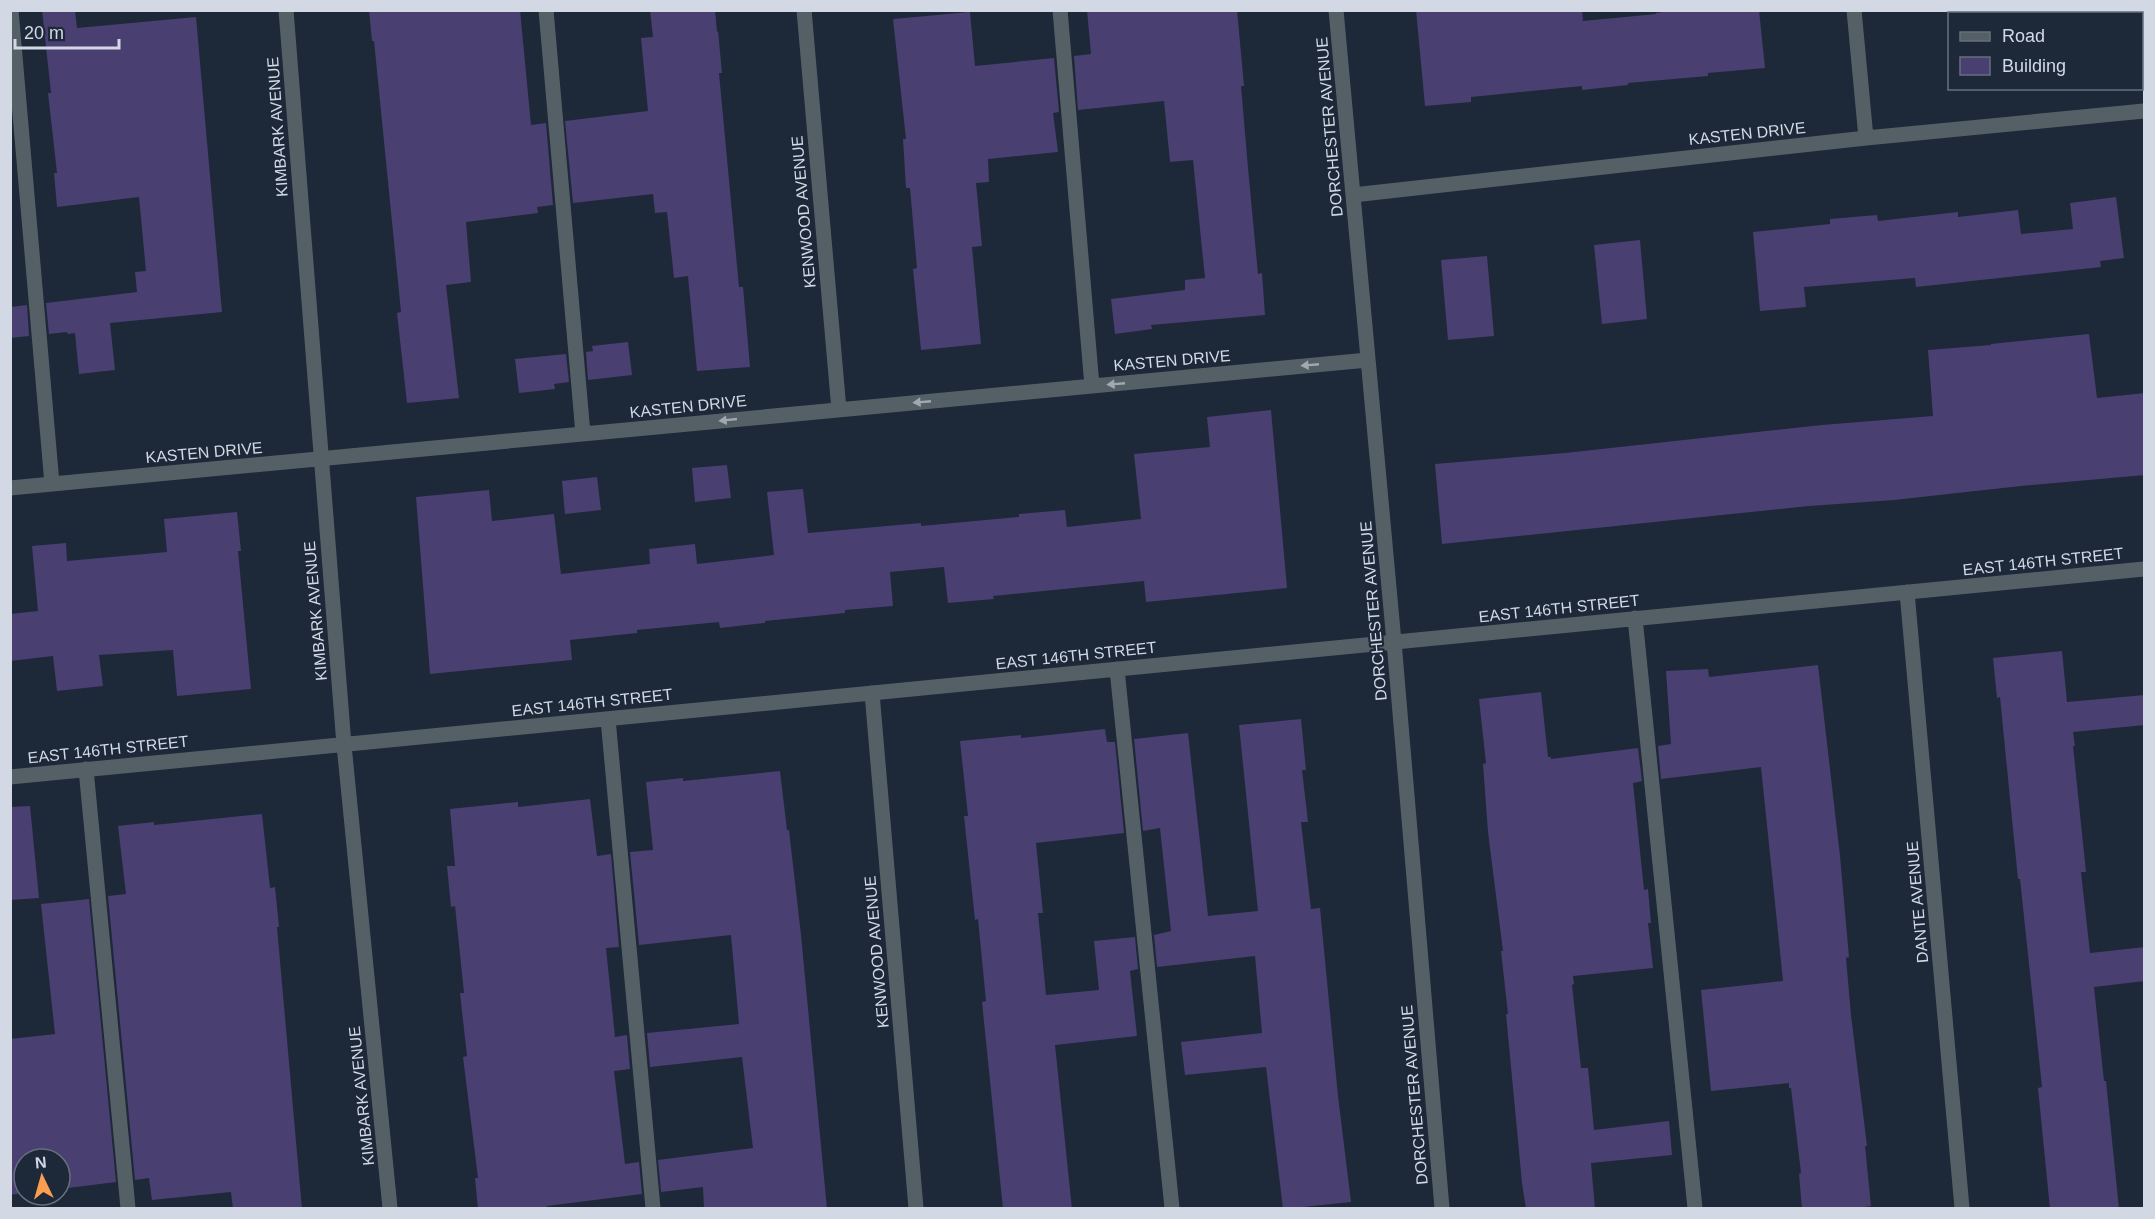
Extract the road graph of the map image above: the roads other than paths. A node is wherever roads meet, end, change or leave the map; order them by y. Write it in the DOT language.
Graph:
graph roads {
  1 [pos="11,10"];
  2 [pos="286,10"];
  3 [pos="546,10"];
  4 [pos="804,10"];
  5 [pos="1060,10"];
  6 [pos="1336,10"];
  7 [pos="1854,10"];
  8 [pos="2145,111"];
  9 [pos="1866,138"];
  10 [pos="1353,195"];
  11 [pos="1368,360"];
  12 [pos="1092,386"];
  13 [pos="839,410"];
  14 [pos="583,434"];
  15 [pos="321,459"];
  16 [pos="52,484"];
  17 [pos="10,488"];
  18 [pos="2145,569"];
  19 [pos="1907,592"];
  20 [pos="1635,618"];
  21 [pos="1394,642"];
  22 [pos="1117,669"];
  23 [pos="872,693"];
  24 [pos="608,719"];
  25 [pos="344,745"];
  26 [pos="86,770"];
  27 [pos="10,777"];
  28 [pos="128,1209"];
  29 [pos="390,1209"];
  30 [pos="653,1209"];
  31 [pos="916,1209"];
  32 [pos="1172,1209"];
  33 [pos="1442,1209"];
  34 [pos="1695,1209"];
  35 [pos="1962,1209"];
  1 -- 16 [label="street"];
  2 -- 15 [label="street, KIMBARK AVENUE"];
  3 -- 14 [label="street"];
  4 -- 13 [label="street, KENWOOD AVENUE"];
  5 -- 12 [label="street"];
  6 -- 10 [label="street, DORCHESTER AVENUE"];
  7 -- 9 [label="street"];
  8 -- 9 [label="street, KASTEN DRIVE"];
  9 -- 10 [label="street, KASTEN DRIVE"];
  10 -- 11 [label="street, DORCHESTER AVENUE"];
  11 -- 12 [label="street, KASTEN DRIVE, one-way"];
  11 -- 21 [label="street, DORCHESTER AVENUE"];
  12 -- 13 [label="street, KASTEN DRIVE, one-way"];
  13 -- 14 [label="street, KASTEN DRIVE, one-way"];
  14 -- 15 [label="street, KASTEN DRIVE"];
  15 -- 16 [label="street, KASTEN DRIVE"];
  15 -- 25 [label="street, KIMBARK AVENUE"];
  16 -- 17 [label="street, KASTEN DRIVE"];
  18 -- 19 [label="street, EAST 146TH STREET"];
  19 -- 20 [label="street, EAST 146TH STREET"];
  19 -- 35 [label="street, DANTE AVENUE"];
  20 -- 21 [label="street, EAST 146TH STREET"];
  20 -- 34 [label="street"];
  21 -- 22 [label="street, EAST 146TH STREET"];
  21 -- 33 [label="street, DORCHESTER AVENUE"];
  22 -- 23 [label="street, EAST 146TH STREET"];
  22 -- 32 [label="street"];
  23 -- 24 [label="street, EAST 146TH STREET"];
  23 -- 31 [label="street, KENWOOD AVENUE"];
  24 -- 25 [label="street, EAST 146TH STREET"];
  24 -- 30 [label="street"];
  25 -- 26 [label="street, EAST 146TH STREET"];
  25 -- 29 [label="street, KIMBARK AVENUE"];
  26 -- 27 [label="street, EAST 146TH STREET"];
  26 -- 28 [label="street"];
}
